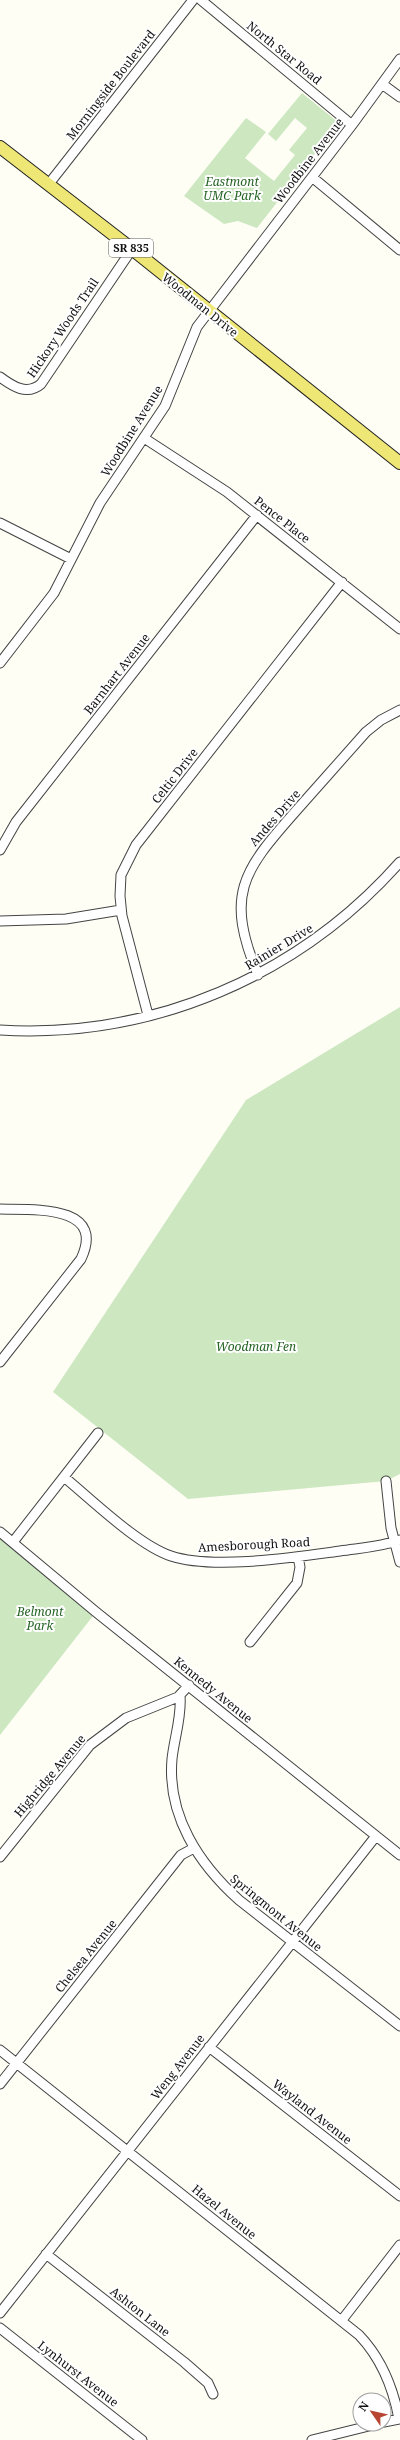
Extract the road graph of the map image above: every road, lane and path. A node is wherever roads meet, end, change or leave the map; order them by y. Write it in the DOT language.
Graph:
graph roads {
  1 [pos="193,0"];
  2 [pos="201,0"];
  3 [pos="400,59"];
  4 [pos="382,84"];
  5 [pos="400,97"];
  6 [pos="352,125"];
  7 [pos="0,147"];
  8 [pos="312,178"];
  9 [pos="48,185"];
  10 [pos="132,249"];
  11 [pos="400,250"];
  12 [pos="208,311"];
  13 [pos="0,377"];
  14 [pos="144,438"];
  15 [pos="400,463"];
  16 [pos="257,515"];
  17 [pos="0,523"];
  18 [pos="71,559"];
  19 [pos="342,582"];
  20 [pos="400,629"];
  21 [pos="0,663"];
  22 [pos="400,710"];
  23 [pos="0,850"];
  24 [pos="400,862"];
  25 [pos="121,910"];
  26 [pos="0,921"];
  27 [pos="258,974"];
  28 [pos="148,1015"];
  29 [pos="0,1030"];
  30 [pos="0,1209"];
  31 [pos="0,1362"];
  32 [pos="98,1433"];
  33 [pos="64,1477"];
  34 [pos="386,1481"];
  35 [pos="0,1532"];
  36 [pos="397,1541"];
  37 [pos="13,1542"];
  38 [pos="298,1557"];
  39 [pos="400,1562"];
  40 [pos="250,1642"];
  41 [pos="189,1685"];
  42 [pos="180,1696"];
  43 [pos="376,1836"];
  44 [pos="194,1848"];
  45 [pos="400,1855"];
  46 [pos="0,1856"];
  47 [pos="292,1942"];
  48 [pos="400,2026"];
  49 [pos="209,2047"];
  50 [pos="0,2050"];
  51 [pos="16,2063"];
  52 [pos="0,2084"];
  53 [pos="128,2152"];
  54 [pos="400,2196"];
  55 [pos="400,2245"];
  56 [pos="46,2254"];
  57 [pos="0,2313"];
  58 [pos="342,2320"];
  59 [pos="0,2328"];
  60 [pos="213,2394"];
  61 [pos="400,2419"];
  62 [pos="352,2430"];
  63 [pos="142,2440"];
  64 [pos="312,2440"];
  1 -- 9 [label="street, Morningside Boulevard"];
  2 -- 6 [label="street, North Star Road"];
  3 -- 4 [label="street, Woodbine Avenue"];
  4 -- 5 [label="street"];
  4 -- 6 [label="street, Woodbine Avenue"];
  6 -- 8 [label="street, Woodbine Avenue"];
  7 -- 9 [label="main road, Woodman Drive / SR 835"];
  8 -- 11 [label="street"];
  8 -- 12 [label="street, Woodbine Avenue"];
  9 -- 10 [label="main road, Woodman Drive / SR 835"];
  10 -- 12 [label="main road, Woodman Drive / SR 835"];
  10 -- 13 [label="street, Hickory Woods Trail"];
  12 -- 14 [label="street, Woodbine Avenue"];
  12 -- 15 [label="main road, Woodman Drive / SR 835"];
  14 -- 16 [label="street, Pence Place"];
  14 -- 18 [label="street, Woodbine Avenue"];
  16 -- 19 [label="street, Pence Place"];
  16 -- 23 [label="street, Barnhart Avenue"];
  17 -- 18 [label="street"];
  18 -- 21 [label="street, Woodbine Avenue"];
  19 -- 20 [label="street, Pence Place"];
  19 -- 25 [label="street, Celtic Drive"];
  22 -- 27 [label="street, Andes Drive"];
  24 -- 27 [label="street, Rainier Drive"];
  25 -- 26 [label="street"];
  25 -- 28 [label="street, Celtic Drive"];
  27 -- 28 [label="street, Rainier Drive"];
  28 -- 29 [label="street, Rainier Drive"];
  30 -- 31 [label="street"];
  32 -- 33 [label="street"];
  33 -- 37 [label="street"];
  33 -- 38 [label="street, Amesborough Road"];
  34 -- 36 [label="street"];
  35 -- 37 [label="street, Kennedy Avenue"];
  36 -- 38 [label="street, Amesborough Road"];
  36 -- 39 [label="street"];
  37 -- 41 [label="street, Kennedy Avenue"];
  38 -- 40 [label="street"];
  41 -- 42 [label="street, Highridge Avenue"];
  41 -- 43 [label="street, Kennedy Avenue"];
  42 -- 44 [label="street, Springmont Avenue"];
  42 -- 46 [label="street, Highridge Avenue"];
  43 -- 45 [label="street, Kennedy Avenue"];
  43 -- 47 [label="street, Weng Avenue"];
  44 -- 47 [label="street, Springmont Avenue"];
  44 -- 51 [label="street, Chelsea Avenue"];
  47 -- 48 [label="street, Springmont Avenue"];
  47 -- 49 [label="street, Weng Avenue"];
  49 -- 53 [label="street, Weng Avenue"];
  49 -- 54 [label="street, Wayland Avenue"];
  50 -- 51 [label="street, Hazel Avenue"];
  51 -- 52 [label="street, Chelsea Avenue"];
  51 -- 53 [label="street, Hazel Avenue"];
  53 -- 56 [label="street, Weng Avenue"];
  53 -- 58 [label="street, Hazel Avenue"];
  55 -- 58 [label="street"];
  56 -- 57 [label="street, Weng Avenue"];
  56 -- 60 [label="street, Ashton Lane"];
  58 -- 61 [label="street, Hazel Avenue"];
  59 -- 63 [label="street, Lynhurst Avenue"];
  62 -- 64 [label="street"];
}
